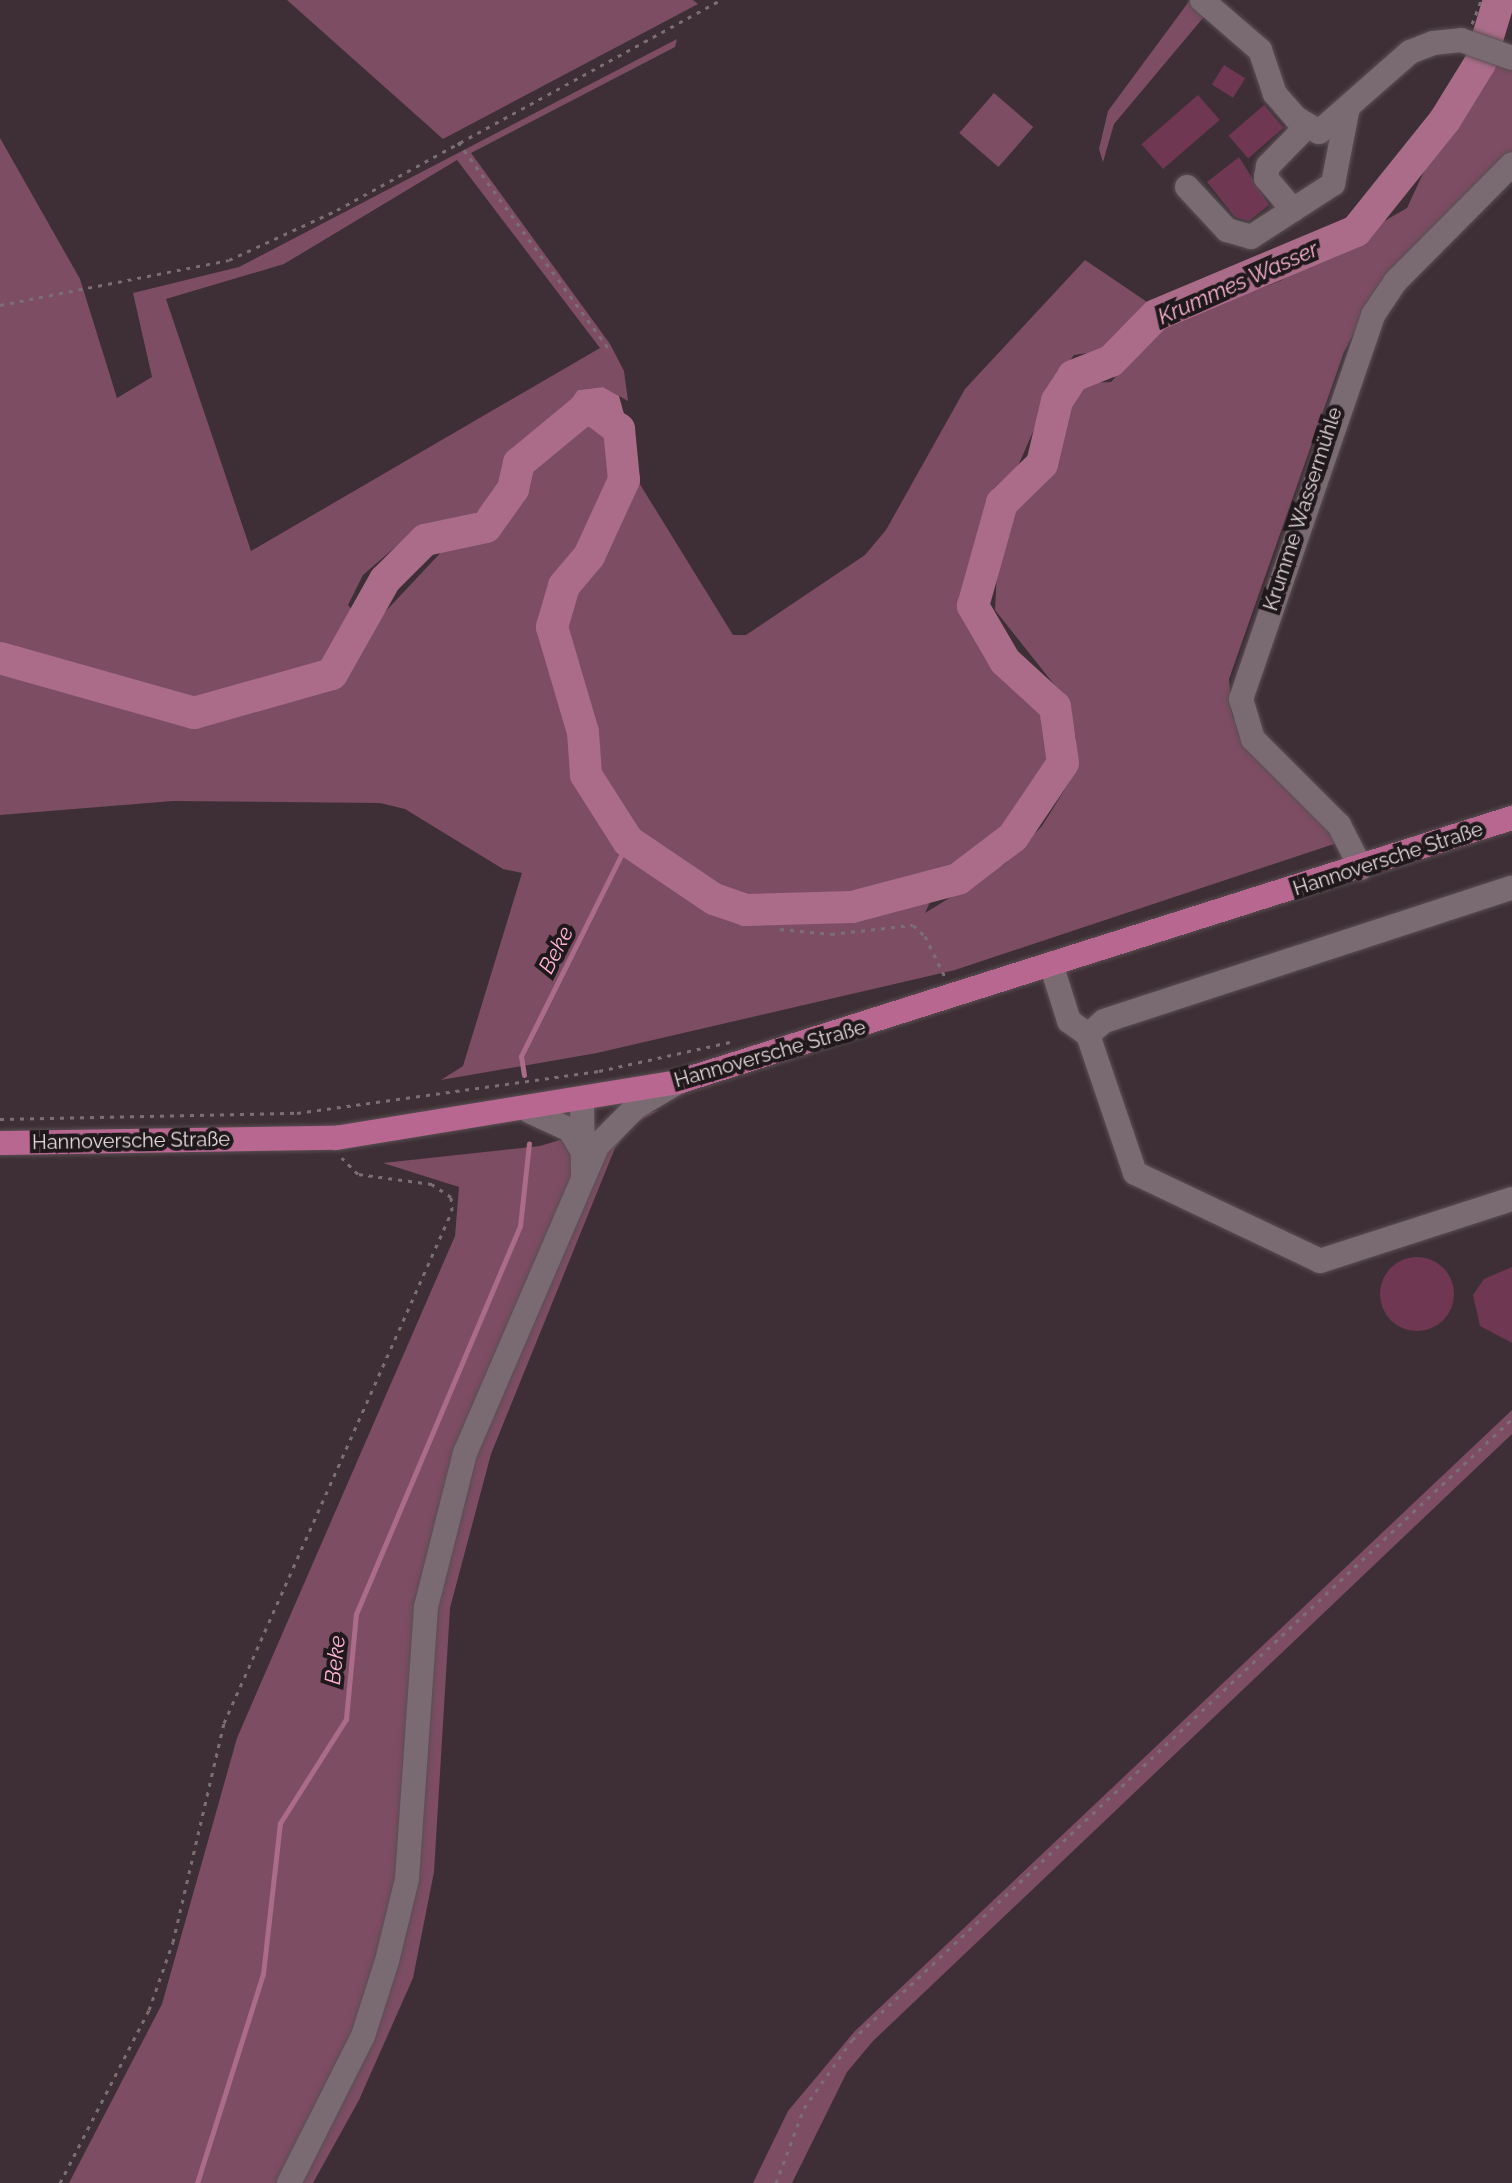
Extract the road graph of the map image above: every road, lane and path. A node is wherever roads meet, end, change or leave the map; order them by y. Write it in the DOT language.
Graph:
graph roads {
  1 [pos="721,0"];
  2 [pos="1202,0"];
  3 [pos="1497,51"];
  4 [pos="1348,107"];
  5 [pos="1313,130"];
  6 [pos="458,142"];
  7 [pos="1341,160"];
  8 [pos="1512,164"];
  9 [pos="1187,187"];
  10 [pos="1293,210"];
  11 [pos="0,305"];
  12 [pos="608,348"];
  13 [pos="1512,818"];
  14 [pos="1361,868"];
  15 [pos="1512,888"];
  16 [pos="780,929"];
  17 [pos="1052,967"];
  18 [pos="953,1000"];
  19 [pos="1088,1035"];
  20 [pos="744,1039"];
  21 [pos="678,1082"];
  22 [pos="582,1101"];
  23 [pos="529,1111"];
  24 [pos="0,1119"];
  25 [pos="0,1143"];
  26 [pos="588,1147"];
  27 [pos="339,1149"];
  28 [pos="1512,1199"];
  29 [pos="1512,1419"];
  30 [pos="60,2183"];
  31 [pos="289,2183"];
  32 [pos="776,2183"];
  1 -- 6 [label="path"];
  2 -- 5 [label="street"];
  3 -- 4 [label="street"];
  4 -- 5 [label="street"];
  4 -- 7 [label="street"];
  5 -- 7 [label="street"];
  5 -- 10 [label="street"];
  6 -- 11 [label="path"];
  6 -- 12 [label="path"];
  7 -- 10 [label="street"];
  8 -- 14 [label="street, Krumme Wassermühle"];
  9 -- 10 [label="street"];
  13 -- 14 [label="main road, Hannoversche Straße"];
  14 -- 17 [label="main road, Hannoversche Straße"];
  15 -- 19 [label="street"];
  16 -- 18 [label="path"];
  17 -- 18 [label="main road, Hannoversche Straße"];
  17 -- 19 [label="street"];
  18 -- 21 [label="main road, Hannoversche Straße"];
  19 -- 28 [label="street"];
  20 -- 24 [label="path"];
  21 -- 22 [label="main road, Hannoversche Straße"];
  21 -- 26 [label="street"];
  22 -- 23 [label="main road, Hannoversche Straße"];
  22 -- 26 [label="street"];
  23 -- 25 [label="main road, Hannoversche Straße"];
  23 -- 26 [label="street"];
  26 -- 31 [label="street"];
  27 -- 30 [label="path"];
  29 -- 32 [label="path"];
}
